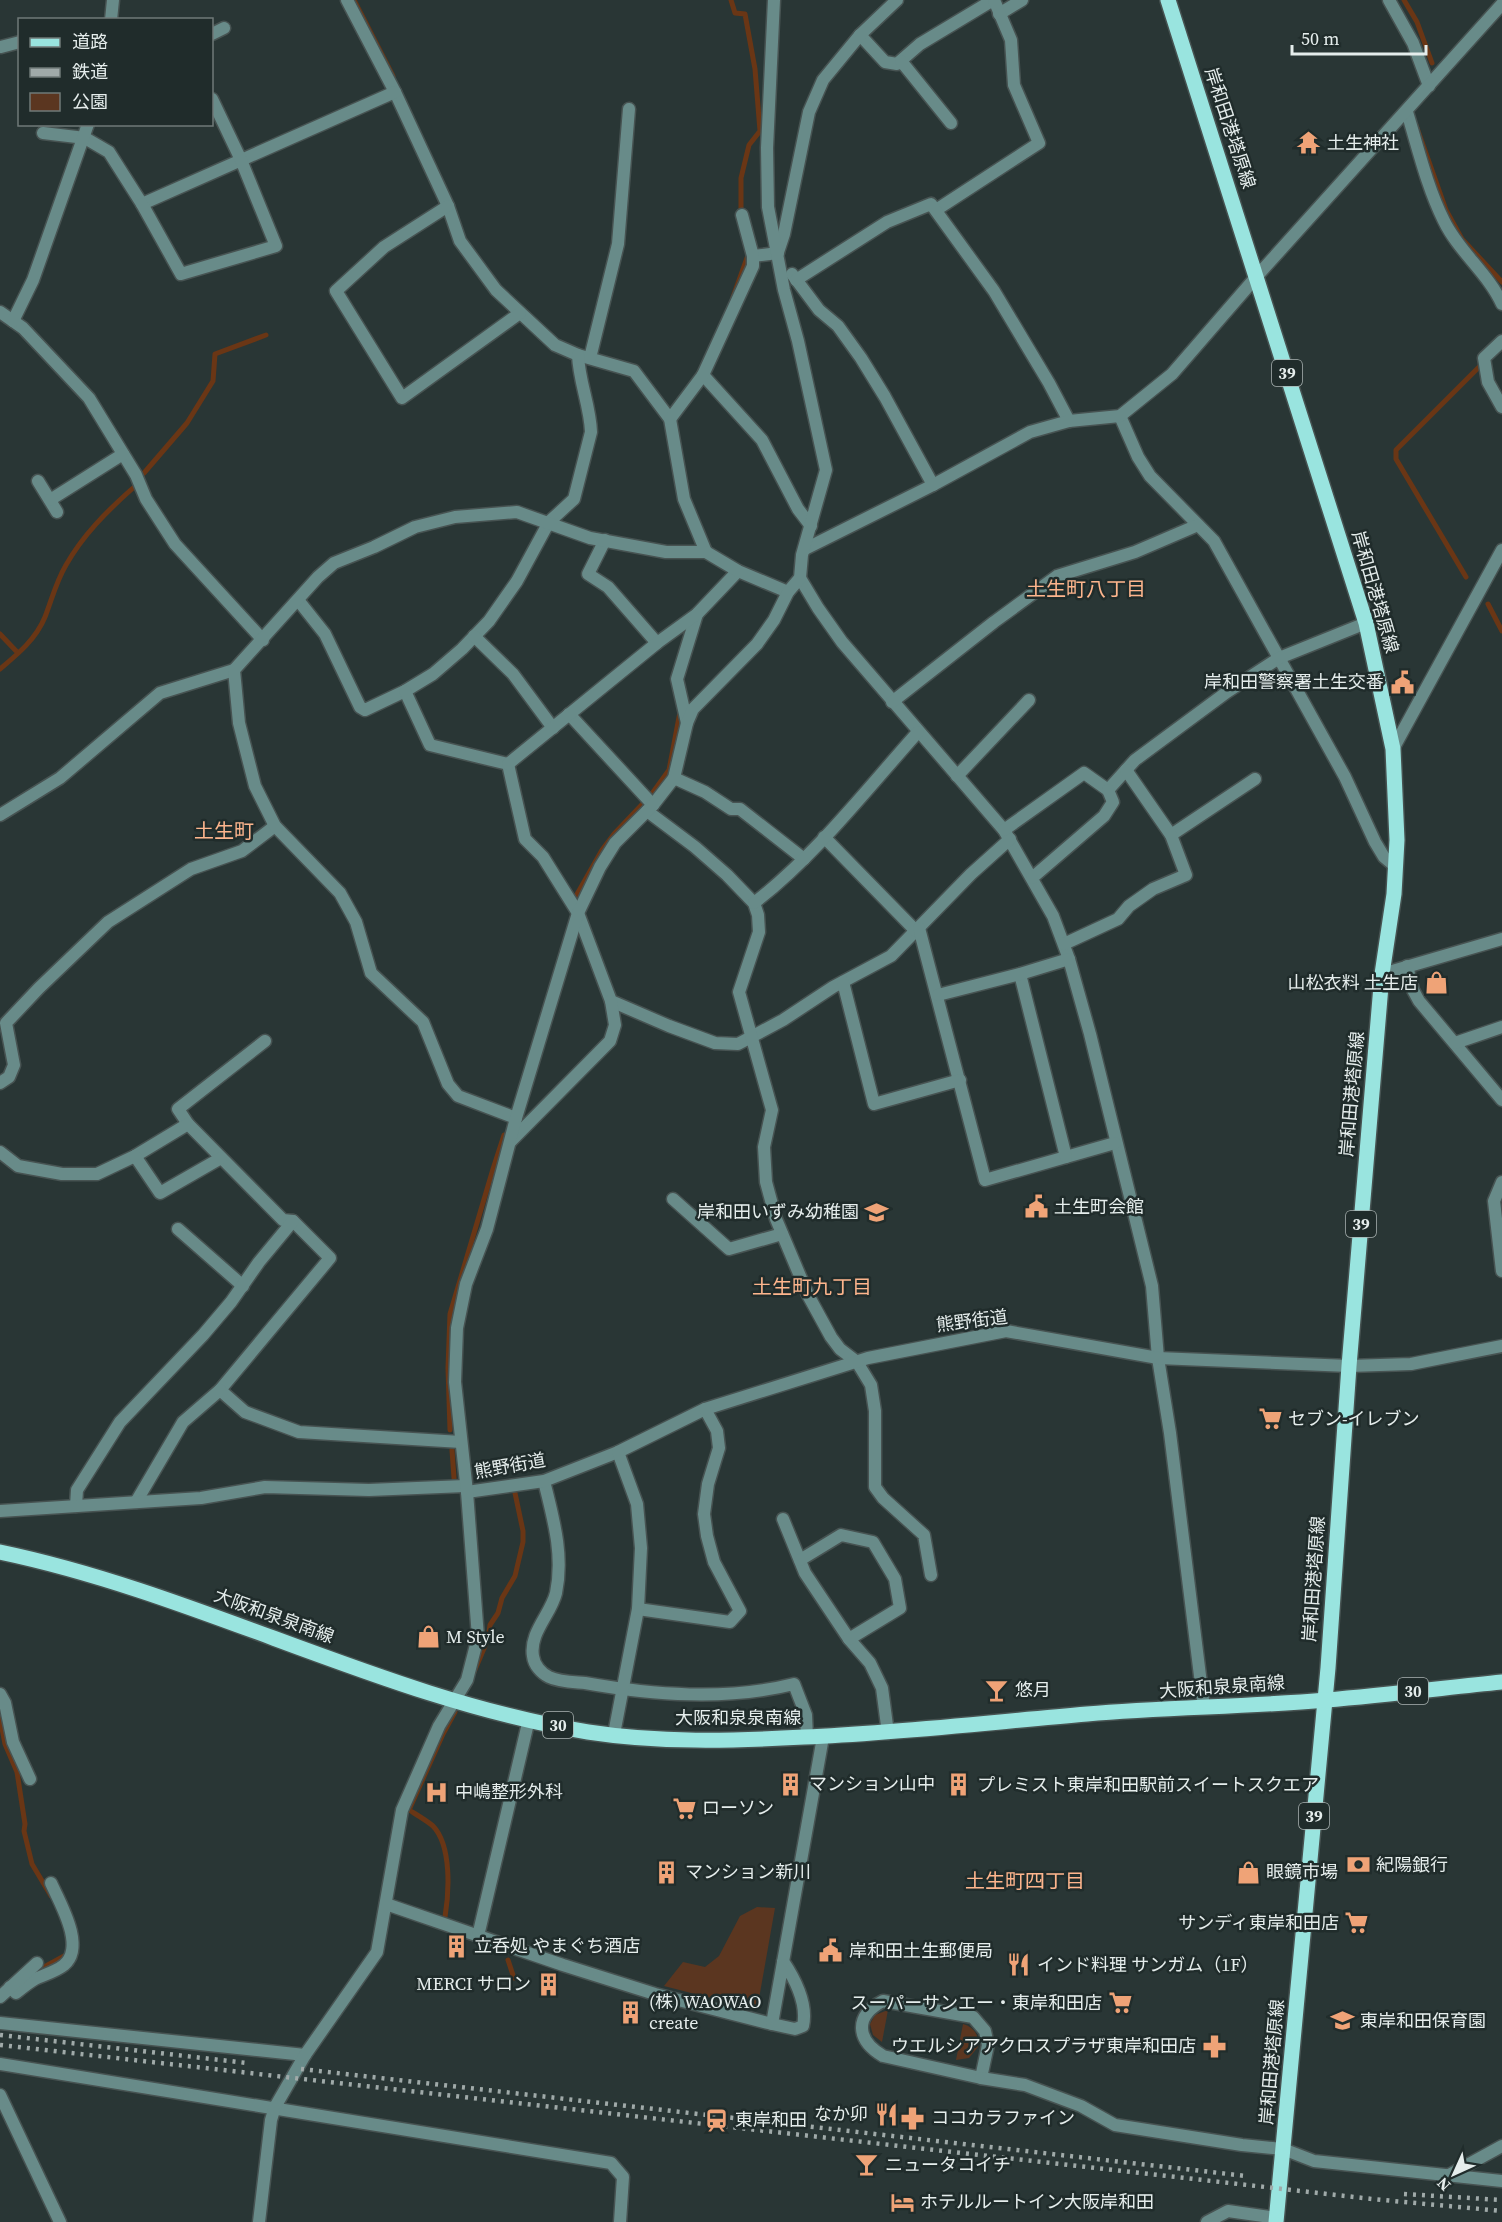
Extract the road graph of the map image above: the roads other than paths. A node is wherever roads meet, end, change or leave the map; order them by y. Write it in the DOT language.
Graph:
graph roads {
  1 [pos="113,0"];
  2 [pos="347,0"];
  3 [pos="774,0"];
  4 [pos="897,0"];
  5 [pos="993,0"];
  6 [pos="1022,0"];
  7 [pos="1168,0"];
  8 [pos="1389,0"];
  9 [pos="1502,4"];
  10 [pos="999,14"];
  11 [pos="111,18"];
  12 [pos="224,28"];
  13 [pos="213,34"];
  14 [pos="860,35"];
  15 [pos="18,43"];
  16 [pos="1,47"];
  17 [pos="901,61"];
  18 [pos="1429,86"];
  19 [pos="395,92"];
  20 [pos="213,101"];
  21 [pos="628,109"];
  22 [pos="1407,112"];
  23 [pos="951,123"];
  24 [pos="88,126"];
  25 [pos="43,133"];
  26 [pos="85,138"];
  27 [pos="241,160"];
  28 [pos="142,204"];
  29 [pos="448,206"];
  30 [pos="936,210"];
  31 [pos="742,215"];
  32 [pos="778,253"];
  33 [pos="753,256"];
  34 [pos="1257,276"];
  35 [pos="796,280"];
  36 [pos="1502,304"];
  37 [pos="0,312"];
  38 [pos="520,313"];
  39 [pos="13,321"];
  40 [pos="1502,341"];
  41 [pos="584,357"];
  42 [pos="703,375"];
  43 [pos="1502,407"];
  44 [pos="1120,416"];
  45 [pos="670,419"];
  46 [pos="1069,421"];
  47 [pos="123,454"];
  48 [pos="38,481"];
  49 [pos="933,485"];
  50 [pos="50,500"];
  51 [pos="57,512"];
  52 [pos="549,522"];
  53 [pos="1198,525"];
  54 [pos="812,526"];
  55 [pos="605,540"];
  56 [pos="805,549"];
  57 [pos="1502,550"];
  58 [pos="706,552"];
  59 [pos="738,572"];
  60 [pos="800,578"];
  61 [pos="788,592"];
  62 [pos="298,600"];
  63 [pos="697,614"];
  64 [pos="1366,623"];
  65 [pos="474,636"];
  66 [pos="263,640"];
  67 [pos="657,643"];
  68 [pos="1279,658"];
  69 [pos="234,670"];
  70 [pos="405,691"];
  71 [pos="1029,700"];
  72 [pos="892,702"];
  73 [pos="569,714"];
  74 [pos="687,723"];
  75 [pos="553,728"];
  76 [pos="918,732"];
  77 [pos="1393,749"];
  78 [pos="508,764"];
  79 [pos="1126,770"];
  80 [pos="957,776"];
  81 [pos="674,778"];
  82 [pos="1254,779"];
  83 [pos="1108,790"];
  84 [pos="650,808"];
  85 [pos="0,816"];
  86 [pos="275,826"];
  87 [pos="1007,834"];
  88 [pos="1171,835"];
  89 [pos="824,837"];
  90 [pos="804,859"];
  91 [pos="1396,867"];
  92 [pos="1032,878"];
  93 [pos="754,903"];
  94 [pos="578,914"];
  95 [pos="918,929"];
  96 [pos="1502,939"];
  97 [pos="1064,944"];
  98 [pos="1069,959"];
  99 [pos="1407,966"];
  100 [pos="1020,974"];
  101 [pos="1382,974"];
  102 [pos="843,982"];
  103 [pos="938,995"];
  104 [pos="611,1001"];
  105 [pos="1502,1028"];
  106 [pos="752,1036"];
  107 [pos="265,1041"];
  108 [pos="1455,1043"];
  109 [pos="960,1080"];
  110 [pos="0,1083"];
  111 [pos="1502,1100"];
  112 [pos="516,1118"];
  113 [pos="188,1124"];
  114 [pos="511,1141"];
  115 [pos="1115,1143"];
  116 [pos="0,1152"];
  117 [pos="135,1156"];
  118 [pos="1066,1157"];
  119 [pos="221,1158"];
  120 [pos="1502,1182"];
  121 [pos="673,1199"];
  122 [pos="293,1221"];
  123 [pos="178,1228"];
  124 [pos="782,1234"];
  125 [pos="1502,1271"];
  126 [pos="243,1286"];
  127 [pos="1502,1346"];
  128 [pos="1158,1358"];
  129 [pos="857,1362"];
  130 [pos="1349,1366"];
  131 [pos="220,1390"];
  132 [pos="705,1409"];
  133 [pos="461,1442"];
  134 [pos="618,1452"];
  135 [pos="544,1481"];
  136 [pos="466,1489"];
  137 [pos="136,1502"];
  138 [pos="76,1506"];
  139 [pos="0,1510"];
  140 [pos="783,1519"];
  141 [pos="0,1551"];
  142 [pos="800,1560"];
  143 [pos="931,1575"];
  144 [pos="638,1610"];
  145 [pos="849,1639"];
  146 [pos="1502,1682"];
  147 [pos="622,1690"];
  148 [pos="0,1694"];
  149 [pos="1325,1700"];
  150 [pos="453,1701"];
  151 [pos="1204,1708"];
  152 [pos="529,1719"];
  153 [pos="888,1733"];
  154 [pos="614,1734"];
  155 [pos="815,1737"];
  156 [pos="30,1779"];
  157 [pos="51,1883"];
  158 [pos="386,1904"];
  159 [pos="478,1936"];
  160 [pos="783,1961"];
  161 [pos="37,1963"];
  162 [pos="13,1990"];
  163 [pos="0,1997"];
  164 [pos="0,2022"];
  165 [pos="772,2024"];
  166 [pos="305,2055"];
  167 [pos="0,2064"];
  168 [pos="981,2078"];
  169 [pos="0,2096"];
  170 [pos="275,2107"];
  171 [pos="1502,2146"];
  172 [pos="1283,2149"];
  173 [pos="1448,2175"];
  174 [pos="1502,2181"];
  175 [pos="1276,2220"];
  176 [pos="60,2222"];
  177 [pos="258,2222"];
  178 [pos="620,2222"];
  179 [pos="1207,2222"];
  1 -- 11 [label="street"];
  2 -- 19 [label="street"];
  3 -- 32 [label="street"];
  4 -- 14 [label="street"];
  5 -- 10 [label="street"];
  5 -- 17 [label="street"];
  6 -- 10 [label="street"];
  7 -- 34 [label="main road, 岸和田港塔原線 / 39"];
  8 -- 18 [label="street"];
  9 -- 18 [label="street"];
  10 -- 30 [label="street"];
  12 -- 13 [label="street"];
  14 -- 17 [label="street"];
  14 -- 32 [label="street"];
  15 -- 16 [label="street"];
  17 -- 23 [label="street"];
  18 -- 22 [label="street"];
  19 -- 27 [label="street"];
  19 -- 29 [label="street"];
  20 -- 27 [label="street"];
  21 -- 41 [label="street"];
  22 -- 34 [label="street"];
  22 -- 36 [label="street"];
  24 -- 26 [label="street"];
  25 -- 26 [label="street"];
  26 -- 28 [label="street"];
  26 -- 39 [label="street"];
  27 -- 28 [label="street"];
  27 -- 28 [label="street"];
  29 -- 38 [label="street"];
  29 -- 38 [label="street"];
  30 -- 35 [label="street"];
  30 -- 46 [label="street"];
  31 -- 33 [label="street"];
  32 -- 33 [label="street"];
  32 -- 35 [label="street"];
  32 -- 54 [label="street"];
  33 -- 42 [label="street"];
  34 -- 44 [label="street"];
  34 -- 64 [label="main road, 岸和田港塔原線 / 39"];
  35 -- 49 [label="street"];
  37 -- 39 [label="street"];
  38 -- 41 [label="street"];
  39 -- 47 [label="street"];
  40 -- 43 [label="street"];
  41 -- 45 [label="street"];
  41 -- 52 [label="street"];
  42 -- 45 [label="street"];
  42 -- 54 [label="street"];
  44 -- 46 [label="street"];
  44 -- 53 [label="street"];
  45 -- 58 [label="street"];
  46 -- 49 [label="street"];
  47 -- 50 [label="street"];
  47 -- 66 [label="street"];
  48 -- 50 [label="street"];
  49 -- 56 [label="street"];
  50 -- 51 [label="street"];
  52 -- 55 [label="street"];
  52 -- 62 [label="street"];
  52 -- 65 [label="street"];
  53 -- 68 [label="street"];
  53 -- 72 [label="street"];
  54 -- 56 [label="street"];
  55 -- 58 [label="street"];
  55 -- 67 [label="street"];
  56 -- 60 [label="street"];
  57 -- 77 [label="street"];
  58 -- 59 [label="street"];
  59 -- 61 [label="street"];
  59 -- 63 [label="street"];
  60 -- 61 [label="street"];
  60 -- 72 [label="street"];
  61 -- 74 [label="street"];
  62 -- 66 [label="street"];
  62 -- 70 [label="street"];
  63 -- 67 [label="street"];
  63 -- 74 [label="street"];
  64 -- 68 [label="street"];
  64 -- 77 [label="main road, 岸和田港塔原線 / 39"];
  65 -- 70 [label="street"];
  65 -- 75 [label="street"];
  66 -- 69 [label="street"];
  67 -- 73 [label="street"];
  68 -- 79 [label="street"];
  68 -- 91 [label="street"];
  69 -- 85 [label="street"];
  69 -- 86 [label="street"];
  70 -- 78 [label="street"];
  71 -- 80 [label="street"];
  72 -- 76 [label="street"];
  73 -- 75 [label="street"];
  73 -- 84 [label="street"];
  74 -- 81 [label="street"];
  75 -- 78 [label="street"];
  76 -- 80 [label="street"];
  76 -- 89 [label="street"];
  77 -- 91 [label="main road, 岸和田港塔原線 / 39"];
  78 -- 94 [label="street"];
  79 -- 83 [label="street"];
  79 -- 88 [label="street"];
  80 -- 87 [label="street"];
  81 -- 84 [label="street"];
  81 -- 90 [label="street"];
  82 -- 88 [label="street"];
  83 -- 87 [label="street"];
  83 -- 92 [label="street"];
  84 -- 93 [label="street"];
  84 -- 94 [label="street"];
  86 -- 110 [label="street"];
  86 -- 112 [label="street"];
  87 -- 92 [label="street"];
  87 -- 95 [label="street"];
  88 -- 97 [label="street"];
  89 -- 90 [label="street"];
  89 -- 95 [label="street"];
  90 -- 93 [label="street"];
  91 -- 101 [label="main road, 岸和田港塔原線 / 39"];
  92 -- 97 [label="street"];
  93 -- 106 [label="street"];
  94 -- 104 [label="street"];
  94 -- 112 [label="street"];
  95 -- 102 [label="street"];
  95 -- 103 [label="street"];
  96 -- 99 [label="street"];
  97 -- 98 [label="street"];
  98 -- 100 [label="street"];
  98 -- 115 [label="street"];
  99 -- 101 [label="street"];
  99 -- 108 [label="street"];
  100 -- 103 [label="street"];
  100 -- 118 [label="street"];
  101 -- 130 [label="main road, 岸和田港塔原線 / 39"];
  102 -- 106 [label="street"];
  102 -- 109 [label="street"];
  103 -- 109 [label="street"];
  104 -- 106 [label="street"];
  104 -- 114 [label="street"];
  105 -- 108 [label="street"];
  106 -- 124 [label="street"];
  107 -- 113 [label="street"];
  108 -- 111 [label="street"];
  109 -- 118 [label="street"];
  112 -- 114 [label="street"];
  113 -- 117 [label="street"];
  113 -- 119 [label="street"];
  114 -- 133 [label="street"];
  115 -- 118 [label="street"];
  115 -- 128 [label="street"];
  116 -- 117 [label="street"];
  117 -- 119 [label="street"];
  119 -- 122 [label="street"];
  120 -- 125 [label="street"];
  121 -- 124 [label="street"];
  122 -- 126 [label="street"];
  122 -- 131 [label="street"];
  123 -- 126 [label="street"];
  124 -- 129 [label="street"];
  126 -- 138 [label="street"];
  127 -- 130 [label="street, 熊野街道"];
  128 -- 129 [label="street, 熊野街道"];
  128 -- 130 [label="street, 熊野街道"];
  128 -- 151 [label="street"];
  129 -- 132 [label="street, 熊野街道"];
  129 -- 143 [label="street"];
  130 -- 149 [label="main road, 岸和田港塔原線 / 39"];
  131 -- 133 [label="street"];
  131 -- 137 [label="street"];
  132 -- 134 [label="street, 熊野街道"];
  132 -- 144 [label="street"];
  133 -- 136 [label="street"];
  134 -- 135 [label="street, 熊野街道"];
  134 -- 144 [label="street"];
  135 -- 136 [label="street, 熊野街道"];
  135 -- 147 [label="street"];
  136 -- 137 [label="street, 熊野街道"];
  136 -- 150 [label="street"];
  137 -- 138 [label="street, 熊野街道"];
  138 -- 139 [label="street, 熊野街道"];
  140 -- 142 [label="street"];
  141 -- 150 [label="main road, 大阪和泉泉南線 / 30"];
  142 -- 145 [label="street"];
  142 -- 145 [label="street"];
  144 -- 147 [label="street"];
  145 -- 153 [label="street"];
  146 -- 149 [label="main road, 大阪和泉泉南線 / 30"];
  147 -- 154 [label="street"];
  147 -- 155 [label="street"];
  148 -- 156 [label="street"];
  149 -- 151 [label="main road, 大阪和泉泉南線 / 30"];
  149 -- 172 [label="main road, 岸和田港塔原線 / 39"];
  150 -- 152 [label="main road, 大阪和泉泉南線 / 30"];
  150 -- 158 [label="street"];
  151 -- 153 [label="main road, 大阪和泉泉南線 / 30"];
  152 -- 154 [label="main road, 大阪和泉泉南線 / 30"];
  152 -- 159 [label="street"];
  153 -- 155 [label="main road, 大阪和泉泉南線 / 30"];
  154 -- 155 [label="main road, 大阪和泉泉南線 / 30"];
  155 -- 160 [label="street"];
  157 -- 162 [label="street"];
  158 -- 159 [label="street"];
  158 -- 166 [label="street"];
  159 -- 165 [label="street"];
  160 -- 165 [label="street"];
  160 -- 165 [label="street"];
  161 -- 162 [label="street"];
  162 -- 163 [label="street"];
  164 -- 166 [label="street"];
  166 -- 170 [label="street"];
  167 -- 170 [label="street"];
  168 -- 168 [label="street"];
  168 -- 172 [label="street"];
  169 -- 176 [label="street"];
  170 -- 177 [label="street"];
  170 -- 178 [label="street"];
  171 -- 173 [label="street"];
  172 -- 173 [label="street"];
  172 -- 175 [label="main road, 岸和田港塔原線 / 39"];
  173 -- 174 [label="street"];
  175 -- 179 [label="street"];
}
